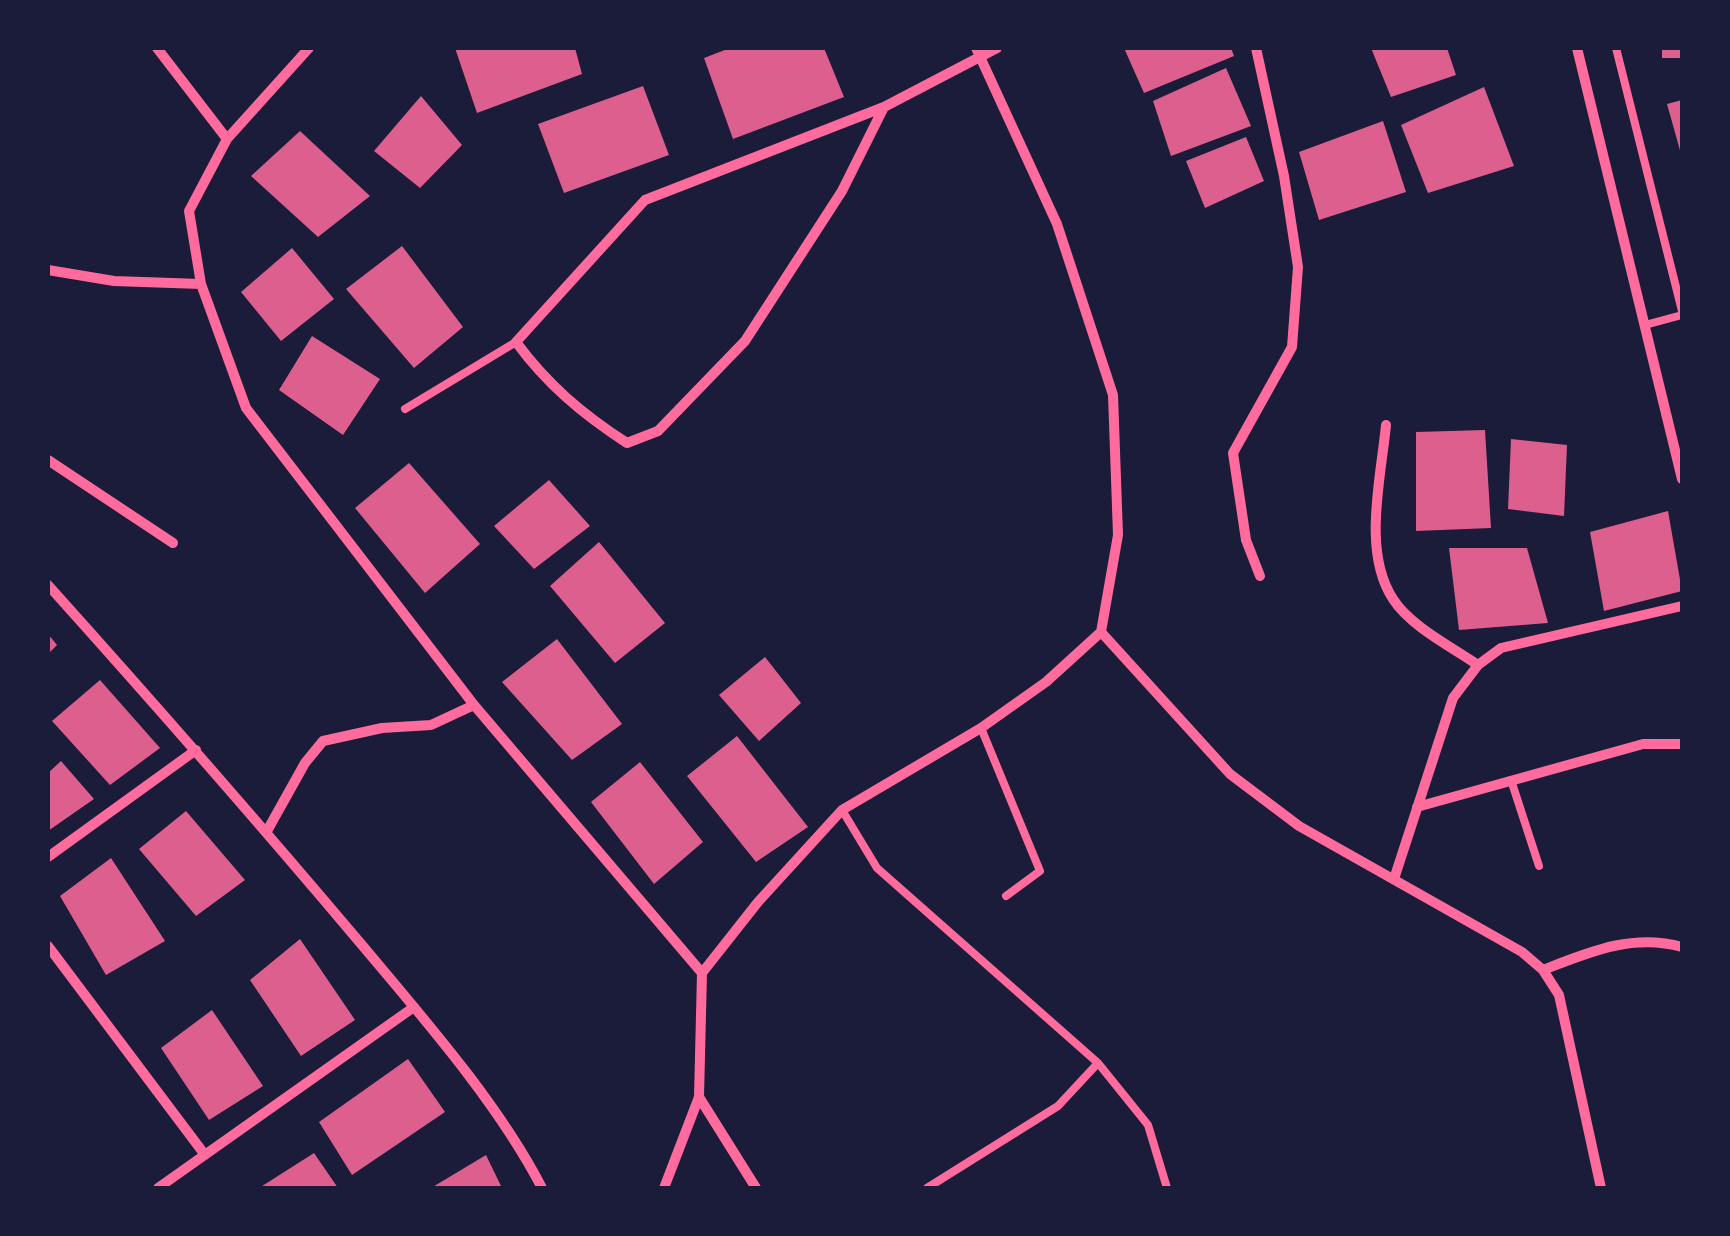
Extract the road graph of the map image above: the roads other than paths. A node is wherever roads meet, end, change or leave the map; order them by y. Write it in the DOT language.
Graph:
graph roads {
  1 [pos="158,48"];
  2 [pos="309,48"];
  3 [pos="997,48"];
  4 [pos="1256,48"];
  5 [pos="1578,48"];
  6 [pos="1616,48"];
  7 [pos="979,52"];
  8 [pos="884,108"];
  9 [pos="227,138"];
  10 [pos="48,270"];
  11 [pos="202,284"];
  12 [pos="1682,313"];
  13 [pos="1645,325"];
  14 [pos="516,342"];
  15 [pos="405,410"];
  16 [pos="1386,425"];
  17 [pos="48,460"];
  18 [pos="1682,479"];
  19 [pos="173,543"];
  20 [pos="1260,576"];
  21 [pos="48,585"];
  22 [pos="1682,606"];
  23 [pos="1101,632"];
  24 [pos="1478,665"];
  25 [pos="474,705"];
  26 [pos="981,728"];
  27 [pos="1682,744"];
  28 [pos="196,750"];
  29 [pos="1511,780"];
  30 [pos="1417,807"];
  31 [pos="842,810"];
  32 [pos="266,831"];
  33 [pos="48,857"];
  34 [pos="1539,866"];
  35 [pos="1394,879"];
  36 [pos="1006,896"];
  37 [pos="48,946"];
  38 [pos="1682,947"];
  39 [pos="1543,970"];
  40 [pos="702,973"];
  41 [pos="414,1007"];
  42 [pos="1098,1064"];
  43 [pos="699,1097"];
  44 [pos="205,1155"];
  45 [pos="158,1188"];
  46 [pos="542,1188"];
  47 [pos="664,1188"];
  48 [pos="756,1188"];
  49 [pos="928,1188"];
  50 [pos="1167,1188"];
  51 [pos="1601,1188"];
  1 -- 9 [label="street"];
  2 -- 9 [label="street"];
  3 -- 7 [label="street"];
  4 -- 20 [label="street"];
  5 -- 13 [label="street"];
  6 -- 12 [label="lane"];
  7 -- 8 [label="street"];
  7 -- 23 [label="street"];
  8 -- 14 [label="street"];
  8 -- 14 [label="street"];
  9 -- 11 [label="street"];
  10 -- 11 [label="street"];
  11 -- 25 [label="street"];
  12 -- 13 [label="lane"];
  13 -- 18 [label="street"];
  14 -- 15 [label="lane"];
  16 -- 24 [label="street"];
  17 -- 19 [label="street"];
  21 -- 28 [label="street"];
  22 -- 24 [label="street"];
  23 -- 26 [label="street"];
  23 -- 35 [label="street"];
  24 -- 30 [label="street"];
  25 -- 32 [label="street"];
  25 -- 40 [label="street"];
  26 -- 31 [label="street"];
  26 -- 36 [label="lane"];
  27 -- 29 [label="street"];
  28 -- 32 [label="street"];
  28 -- 33 [label="street"];
  29 -- 30 [label="street"];
  29 -- 34 [label="lane"];
  30 -- 35 [label="street"];
  31 -- 40 [label="street"];
  31 -- 42 [label="lane"];
  32 -- 41 [label="street"];
  35 -- 39 [label="street"];
  37 -- 44 [label="street"];
  38 -- 39 [label="street"];
  39 -- 51 [label="street"];
  40 -- 43 [label="street"];
  41 -- 44 [label="street"];
  41 -- 46 [label="street"];
  42 -- 49 [label="lane"];
  42 -- 50 [label="lane"];
  43 -- 47 [label="street"];
  43 -- 48 [label="street"];
  44 -- 45 [label="street"];
}
